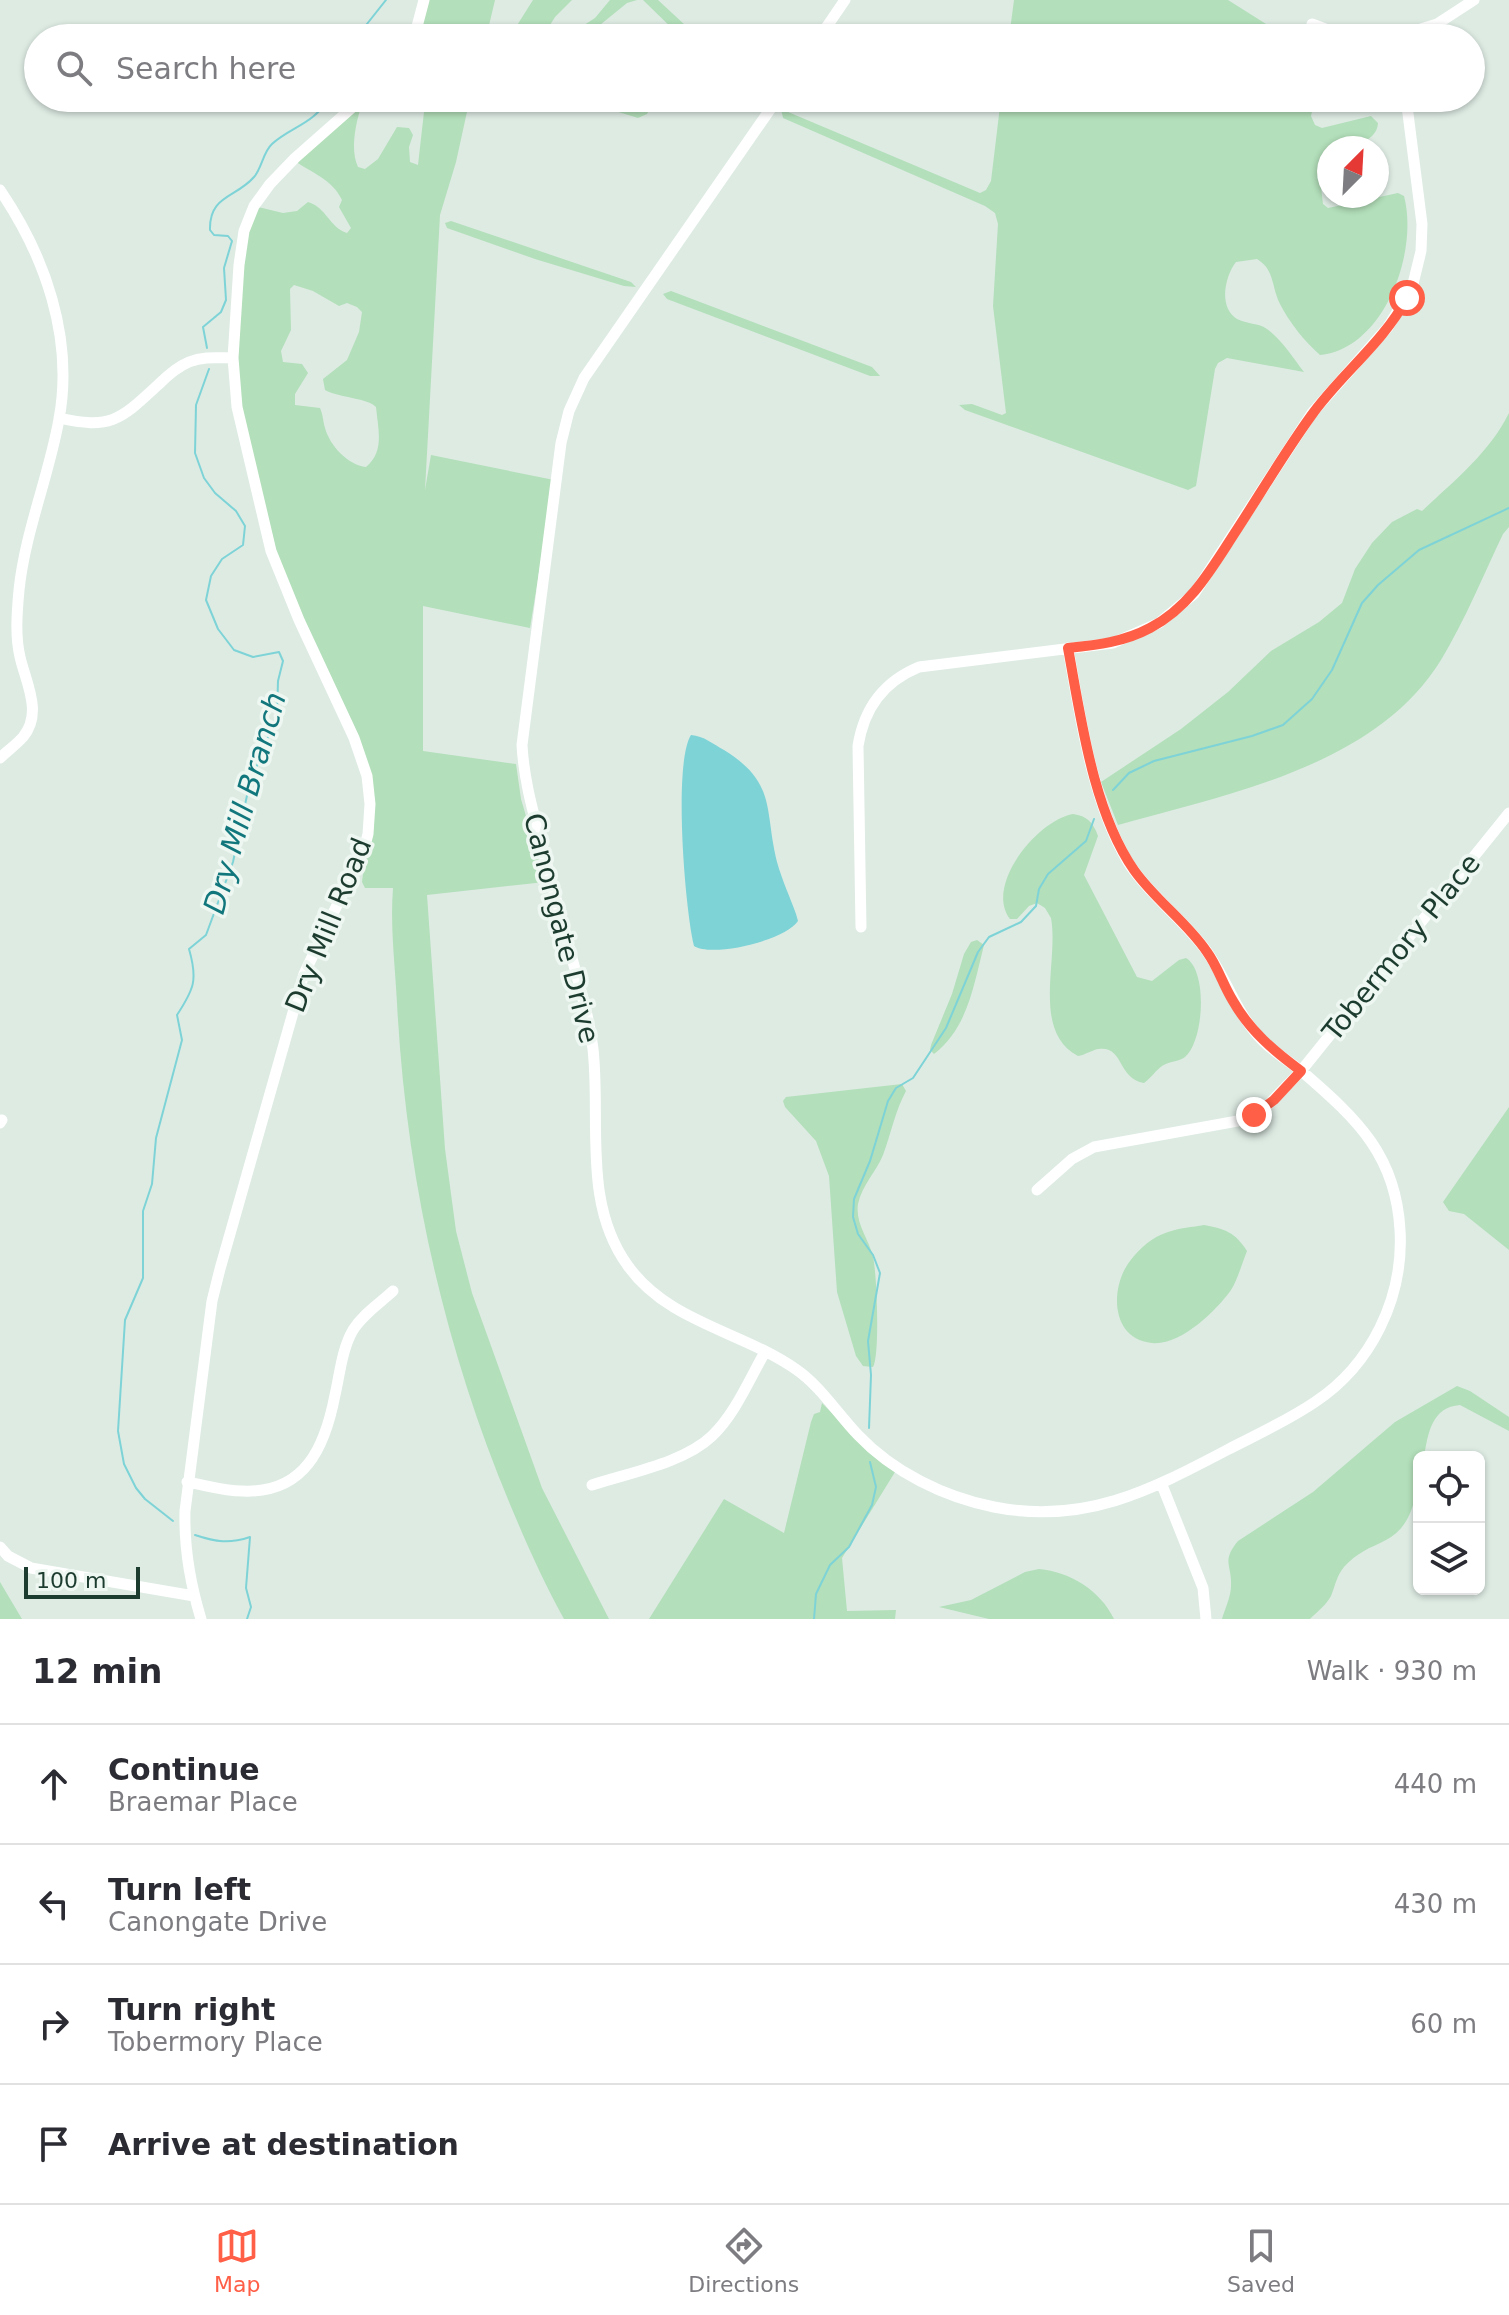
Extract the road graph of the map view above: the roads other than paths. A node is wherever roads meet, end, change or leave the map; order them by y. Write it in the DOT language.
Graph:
graph roads {
  1 [pos="424,0"];
  2 [pos="845,0"];
  3 [pos="1474,0"];
  4 [pos="418,24"];
  5 [pos="829,24"];
  6 [pos="1437,24"];
  7 [pos="347,112"];
  8 [pos="768,112"];
  9 [pos="1408,112"];
  10 [pos="0,190"];
  11 [pos="233,358"];
  12 [pos="59,418"];
  13 [pos="1068,648"];
  14 [pos="0,758"];
  15 [pos="1509,813"];
  16 [pos="861,927"];
  17 [pos="1301,1071"];
  18 [pos="1037,1190"];
  19 [pos="393,1291"];
  20 [pos="765,1352"];
  21 [pos="187,1482"];
  22 [pos="592,1485"];
  23 [pos="1162,1485"];
  24 [pos="0,1547"];
  25 [pos="194,1596"];
  26 [pos="201,1619"];
  27 [pos="1206,1619"];
  1 -- 4 [label="street"];
  2 -- 5 [label="street"];
  3 -- 6 [label="street"];
  7 -- 11 [label="street, Dry Mill Road"];
  8 -- 20 [label="street, Canongate Drive"];
  9 -- 13 [label="street"];
  10 -- 12 [label="street"];
  11 -- 12 [label="street"];
  11 -- 21 [label="street, Dry Mill Road"];
  12 -- 14 [label="street"];
  13 -- 16 [label="street"];
  13 -- 17 [label="street, Canongate Drive"];
  15 -- 17 [label="street, Tobermory Place"];
  17 -- 18 [label="street, Tobermory Place"];
  17 -- 23 [label="street, Canongate Drive"];
  19 -- 21 [label="street"];
  20 -- 22 [label="street"];
  20 -- 23 [label="street, Canongate Drive"];
  21 -- 25 [label="street, Dry Mill Road"];
  23 -- 27 [label="street"];
  24 -- 25 [label="street"];
  25 -- 26 [label="street, Dry Mill Road"];
}
